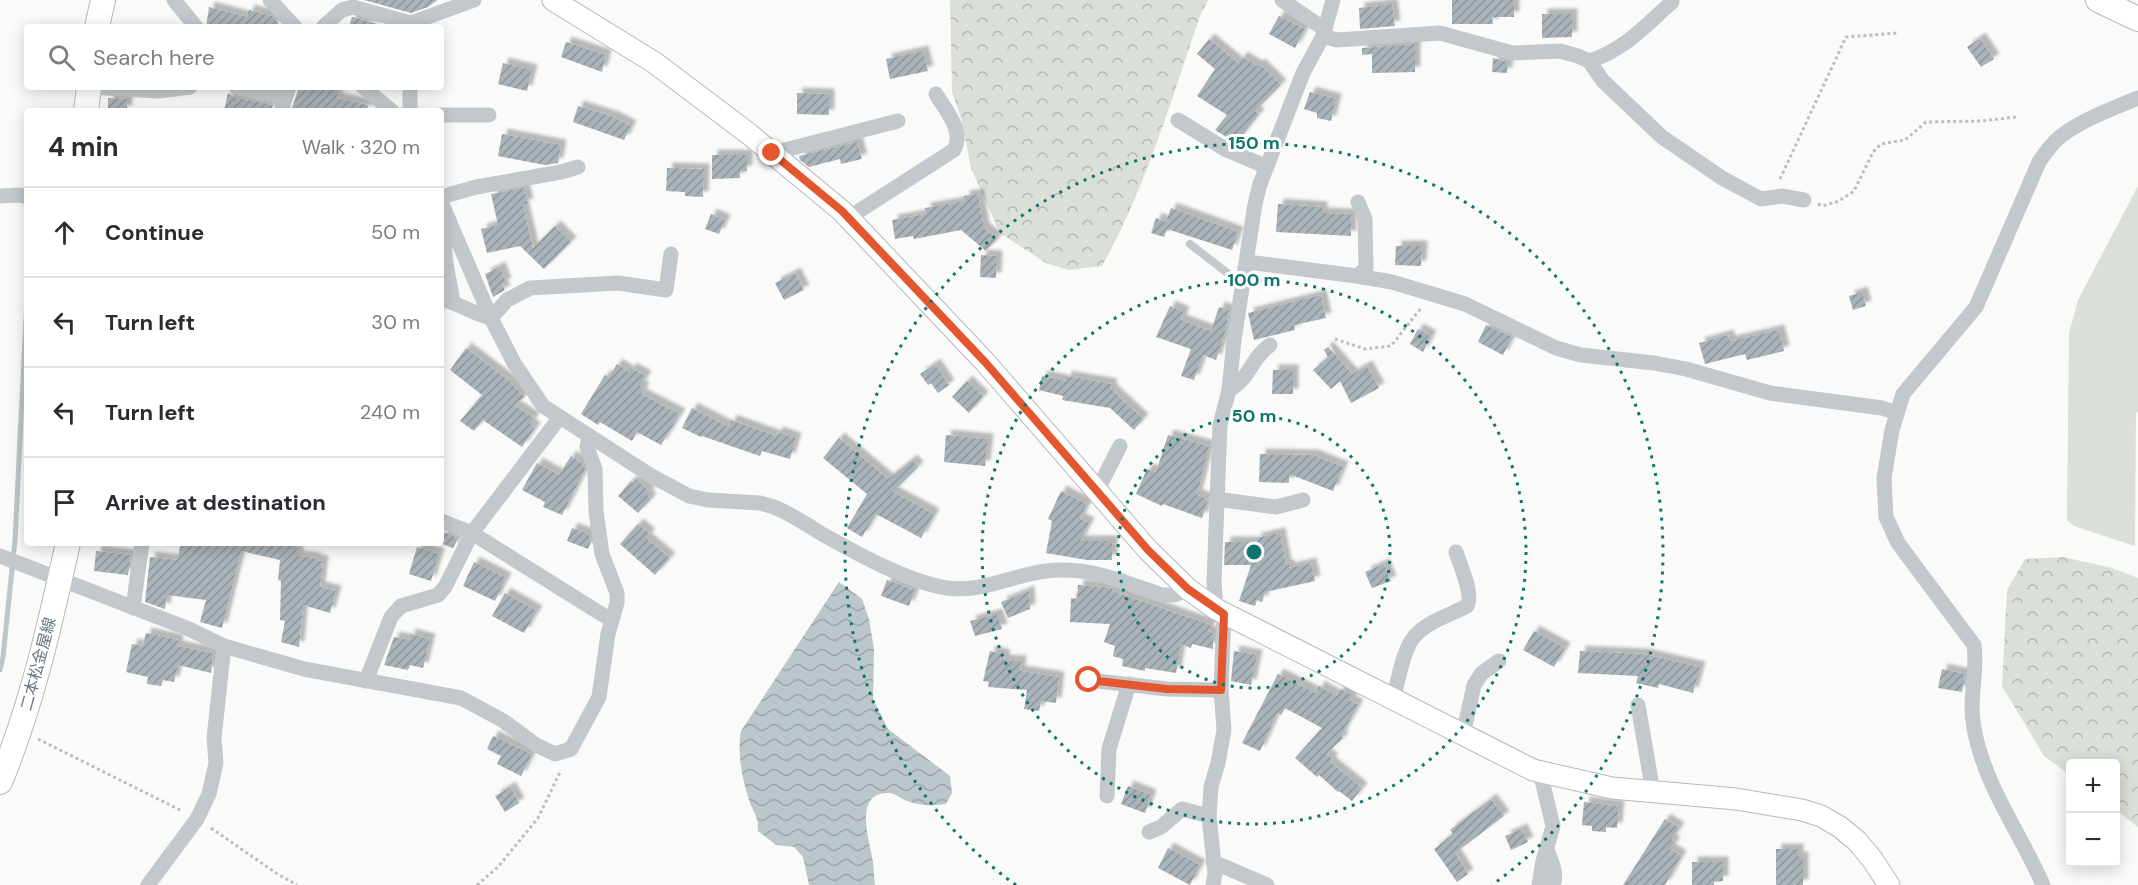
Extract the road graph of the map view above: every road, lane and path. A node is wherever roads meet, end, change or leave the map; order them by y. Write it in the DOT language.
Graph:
graph roads {
  1 [pos="103,0"];
  2 [pos="174,0"];
  3 [pos="270,0"];
  4 [pos="474,0"];
  5 [pos="552,0"];
  6 [pos="1282,0"];
  7 [pos="1333,0"];
  8 [pos="2098,0"];
  9 [pos="1672,2"];
  10 [pos="2138,20"];
  11 [pos="98,24"];
  12 [pos="194,24"];
  13 [pos="292,24"];
  14 [pos="326,24"];
  15 [pos="408,24"];
  16 [pos="414,24"];
  17 [pos="1324,32"];
  18 [pos="1898,33"];
  19 [pos="1589,61"];
  20 [pos="89,90"];
  21 [pos="142,90"];
  22 [pos="167,90"];
  23 [pos="248,90"];
  24 [pos="367,90"];
  25 [pos="410,90"];
  26 [pos="936,94"];
  27 [pos="2138,98"];
  28 [pos="285,99"];
  29 [pos="86,108"];
  30 [pos="388,108"];
  31 [pos="410,108"];
  32 [pos="444,115"];
  33 [pos="489,115"];
  34 [pos="2017,117"];
  35 [pos="1178,120"];
  36 [pos="898,121"];
  37 [pos="772,153"];
  38 [pos="578,167"];
  39 [pos="1267,167"];
  40 [pos="0,196"];
  41 [pos="24,196"];
  42 [pos="444,196"];
  43 [pos="1772,197"];
  44 [pos="1804,200"];
  45 [pos="1358,202"];
  46 [pos="444,209"];
  47 [pos="848,218"];
  48 [pos="449,220"];
  49 [pos="1190,244"];
  50 [pos="671,254"];
  51 [pos="1246,262"];
  52 [pos="1357,276"];
  53 [pos="1243,285"];
  54 [pos="1433,294"];
  55 [pos="447,301"];
  56 [pos="491,318"];
  57 [pos="1335,339"];
  58 [pos="1270,345"];
  59 [pos="1229,390"];
  60 [pos="1897,413"];
  61 [pos="560,417"];
  62 [pos="589,437"];
  63 [pos="1120,446"];
  64 [pos="1097,491"];
  65 [pos="1216,499"];
  66 [pos="1303,500"];
  67 [pos="444,522"];
  68 [pos="472,533"];
  69 [pos="67,546"];
  70 [pos="142,546"];
  71 [pos="1456,552"];
  72 [pos="0,556"];
  73 [pos="60,579"];
  74 [pos="1188,589"];
  75 [pos="133,608"];
  76 [pos="1220,611"];
  77 [pos="611,620"];
  78 [pos="224,646"];
  79 [pos="1500,661"];
  80 [pos="1089,680"];
  81 [pos="366,681"];
  82 [pos="1129,684"];
  83 [pos="1221,690"];
  84 [pos="1393,699"];
  85 [pos="1638,705"];
  86 [pos="21,730"];
  87 [pos="1463,735"];
  88 [pos="571,749"];
  89 [pos="1540,772"];
  90 [pos="0,782"];
  91 [pos="1653,792"];
  92 [pos="1107,796"];
  93 [pos="1209,816"];
  94 [pos="197,819"];
  95 [pos="1149,832"];
  96 [pos="1547,850"];
  97 [pos="1214,862"];
  98 [pos="148,885"];
  99 [pos="297,885"];
  100 [pos="477,885"];
  101 [pos="1213,885"];
  102 [pos="1268,885"];
  103 [pos="1539,885"];
  104 [pos="1554,885"];
  105 [pos="1889,885"];
  106 [pos="2043,885"];
  1 -- 11 [label="main road"];
  2 -- 12 [label="street"];
  3 -- 13 [label="street"];
  4 -- 16 [label="street"];
  5 -- 37 [label="street"];
  6 -- 17 [label="street"];
  7 -- 17 [label="street"];
  8 -- 10 [label="main road"];
  9 -- 19 [label="street"];
  14 -- 15 [label="street"];
  17 -- 19 [label="street"];
  17 -- 39 [label="street"];
  18 -- 43 [label="path"];
  19 -- 43 [label="street"];
  20 -- 29 [label="main road"];
  21 -- 22 [label="street"];
  23 -- 28 [label="street"];
  24 -- 30 [label="street"];
  25 -- 31 [label="street"];
  26 -- 47 [label="street"];
  27 -- 60 [label="street"];
  32 -- 33 [label="street"];
  34 -- 44 [label="path"];
  35 -- 39 [label="street"];
  36 -- 37 [label="street"];
  37 -- 47 [label="street"];
  38 -- 42 [label="street"];
  39 -- 51 [label="street"];
  40 -- 41 [label="street"];
  43 -- 44 [label="street"];
  45 -- 52 [label="street"];
  46 -- 48 [label="street"];
  47 -- 64 [label="street"];
  48 -- 55 [label="street"];
  48 -- 56 [label="street"];
  49 -- 53 [label="lane"];
  50 -- 56 [label="street"];
  51 -- 52 [label="street"];
  51 -- 53 [label="street"];
  52 -- 54 [label="street"];
  53 -- 59 [label="street"];
  54 -- 57 [label="path"];
  54 -- 60 [label="street"];
  55 -- 56 [label="street"];
  56 -- 61 [label="street"];
  58 -- 59 [label="street"];
  59 -- 65 [label="street"];
  60 -- 106 [label="street"];
  61 -- 62 [label="street"];
  61 -- 68 [label="street"];
  62 -- 74 [label="street"];
  62 -- 77 [label="street"];
  63 -- 64 [label="street"];
  64 -- 74 [label="street"];
  65 -- 66 [label="street"];
  65 -- 76 [label="street"];
  67 -- 68 [label="street"];
  68 -- 77 [label="street"];
  68 -- 81 [label="street"];
  69 -- 73 [label="main road, 二本松金屋線"];
  70 -- 75 [label="street"];
  71 -- 84 [label="street"];
  72 -- 73 [label="street"];
  73 -- 75 [label="street"];
  73 -- 86 [label="main road, 二本松金屋線"];
  74 -- 76 [label="street"];
  75 -- 78 [label="street"];
  76 -- 83 [label="street"];
  76 -- 84 [label="street"];
  77 -- 88 [label="street"];
  78 -- 81 [label="street"];
  78 -- 94 [label="street"];
  79 -- 87 [label="street"];
  80 -- 82 [label="street"];
  81 -- 88 [label="street"];
  82 -- 83 [label="street"];
  82 -- 92 [label="street"];
  83 -- 93 [label="street"];
  84 -- 87 [label="street"];
  85 -- 91 [label="street"];
  86 -- 90 [label="main road, 二本松金屋線"];
  86 -- 94 [label="path"];
  87 -- 89 [label="street"];
  88 -- 100 [label="path"];
  89 -- 91 [label="street"];
  89 -- 96 [label="street"];
  91 -- 105 [label="street"];
  93 -- 95 [label="street"];
  93 -- 97 [label="street"];
  94 -- 98 [label="street"];
  94 -- 99 [label="path"];
  96 -- 103 [label="street"];
  96 -- 104 [label="street"];
  97 -- 101 [label="street"];
  97 -- 102 [label="street"];
}
